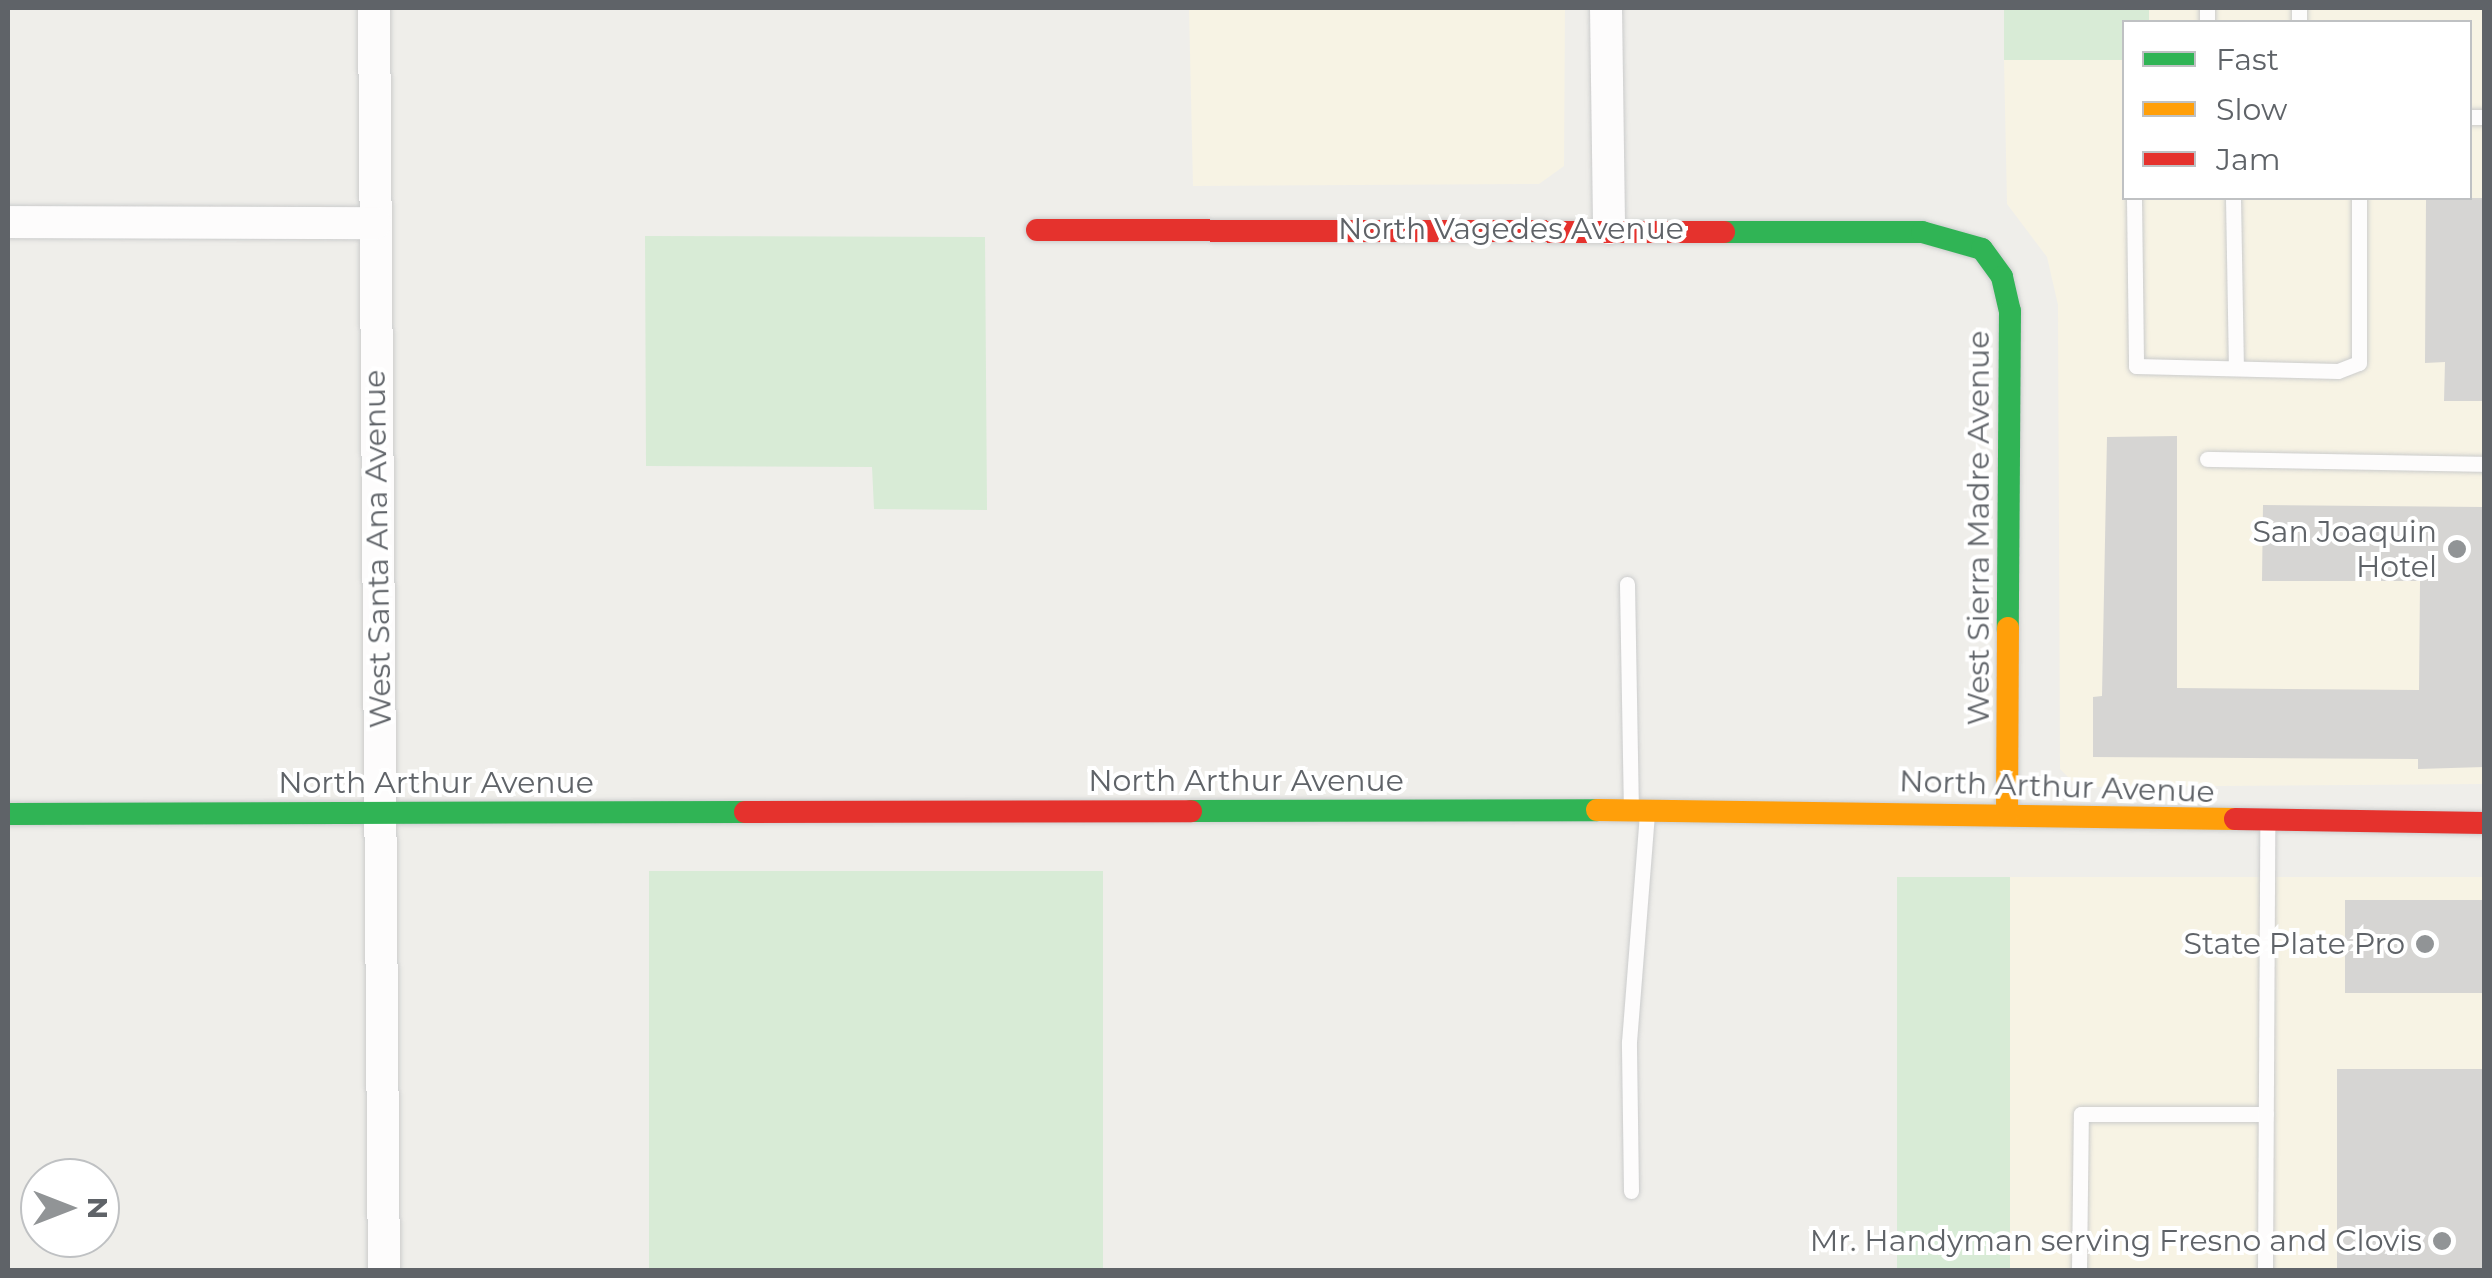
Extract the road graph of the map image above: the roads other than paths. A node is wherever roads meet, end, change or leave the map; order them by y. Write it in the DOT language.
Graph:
graph roads {
  1 [pos="374,8"];
  2 [pos="1606,8"];
  3 [pos="2134,200"];
  4 [pos="2234,200"];
  5 [pos="2359,200"];
  6 [pos="8,222"];
  7 [pos="375,223"];
  8 [pos="1609,228"];
  9 [pos="1037,230"];
  10 [pos="1982,249"];
  11 [pos="2236,368"];
  12 [pos="2207,459"];
  13 [pos="2484,464"];
  14 [pos="1626,584"];
  15 [pos="1639,810"];
  16 [pos="8,814"];
  17 [pos="380,814"];
  18 [pos="2008,814"];
  19 [pos="2484,822"];
  20 [pos="2267,823"];
  21 [pos="2266,1114"];
  22 [pos="1630,1191"];
  23 [pos="384,1270"];
  24 [pos="2080,1270"];
  25 [pos="2265,1270"];
  1 -- 7 [label="street, West Santa Ana Avenue"];
  2 -- 8 [label="street"];
  3 -- 11 [label="lane"];
  4 -- 11 [label="lane"];
  5 -- 11 [label="lane"];
  6 -- 7 [label="street"];
  7 -- 17 [label="street, West Santa Ana Avenue"];
  8 -- 9 [label="street, North Vagedes Avenue"];
  8 -- 10 [label="street, North Vagedes Avenue"];
  10 -- 18 [label="street, West Sierra Madre Avenue"];
  12 -- 13 [label="lane"];
  14 -- 15 [label="lane"];
  15 -- 17 [label="street, North Arthur Avenue"];
  15 -- 18 [label="street, North Arthur Avenue"];
  15 -- 22 [label="lane"];
  16 -- 17 [label="street, North Arthur Avenue"];
  17 -- 23 [label="street, West Santa Ana Avenue"];
  18 -- 20 [label="street, North Arthur Avenue"];
  19 -- 20 [label="street, North Arthur Avenue"];
  20 -- 21 [label="lane"];
  21 -- 24 [label="lane"];
  21 -- 25 [label="lane"];
}
